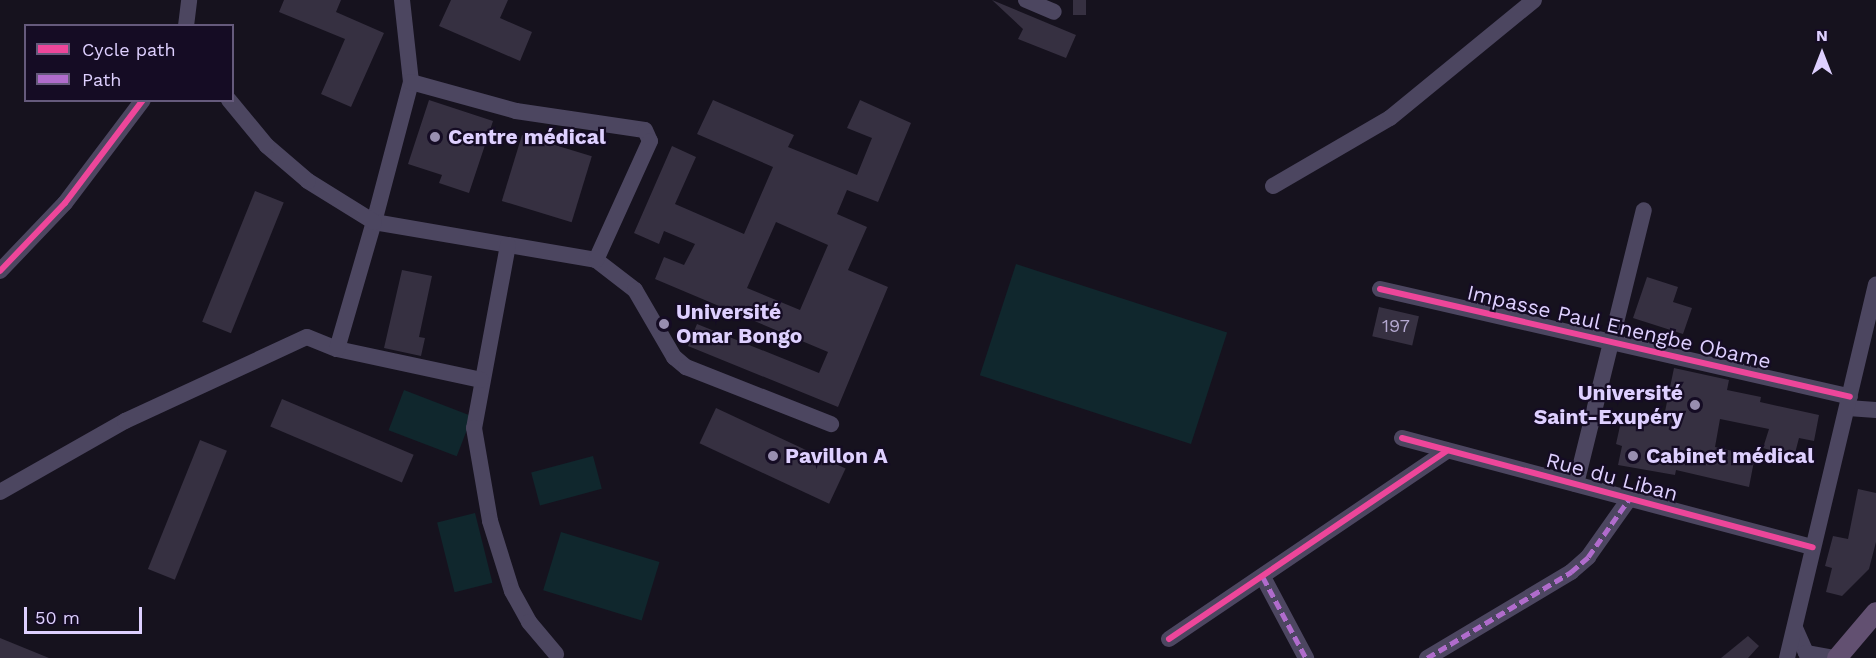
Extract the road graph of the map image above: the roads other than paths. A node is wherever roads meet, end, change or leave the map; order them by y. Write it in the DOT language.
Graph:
graph roads {
  1 [pos="189,0"];
  2 [pos="402,0"];
  3 [pos="1026,0"];
  4 [pos="1534,0"];
  5 [pos="1054,12"];
  6 [pos="186,24"];
  7 [pos="411,82"];
  8 [pos="141,102"];
  9 [pos="231,102"];
  10 [pos="1273,186"];
  11 [pos="1644,210"];
  12 [pos="374,222"];
  13 [pos="508,245"];
  14 [pos="596,260"];
  15 [pos="0,271"];
  16 [pos="1876,284"];
  17 [pos="1380,289"];
  18 [pos="1611,343"];
  19 [pos="337,349"];
  20 [pos="481,380"];
  21 [pos="1849,402"];
  22 [pos="1876,410"];
  23 [pos="831,424"];
  24 [pos="1402,438"];
  25 [pos="1447,451"];
  26 [pos="1576,484"];
  27 [pos="0,492"];
  28 [pos="1629,499"];
  29 [pos="1813,547"];
  30 [pos="1263,577"];
  31 [pos="1876,612"];
  32 [pos="1794,621"];
  33 [pos="1169,639"];
  34 [pos="556,654"];
  35 [pos="1306,658"];
  36 [pos="1427,658"];
  37 [pos="1787,658"];
  38 [pos="1835,658"];
  1 -- 6 [label="street"];
  2 -- 7 [label="street"];
  3 -- 5 [label="street"];
  4 -- 10 [label="street"];
  7 -- 12 [label="street"];
  7 -- 14 [label="street"];
  8 -- 15 [label="street"];
  9 -- 12 [label="street"];
  11 -- 18 [label="street"];
  12 -- 13 [label="street"];
  12 -- 19 [label="street"];
  13 -- 14 [label="street"];
  13 -- 20 [label="street"];
  14 -- 23 [label="street"];
  16 -- 21 [label="street"];
  17 -- 18 [label="street, Impasse Paul Enengbe Obame"];
  18 -- 21 [label="street, Impasse Paul Enengbe Obame"];
  18 -- 26 [label="street"];
  19 -- 20 [label="street"];
  19 -- 27 [label="street"];
  20 -- 34 [label="street"];
  21 -- 22 [label="street, Impasse Paul Enengbe Obame"];
  21 -- 29 [label="street"];
  24 -- 25 [label="street, Rue du Liban"];
  25 -- 26 [label="street, Rue du Liban"];
  25 -- 30 [label="street"];
  26 -- 28 [label="street, Rue du Liban"];
  28 -- 29 [label="street, Rue du Liban"];
  28 -- 36 [label="street"];
  29 -- 32 [label="street"];
  30 -- 33 [label="street"];
  30 -- 35 [label="street"];
  31 -- 38 [label="main road"];
  32 -- 37 [label="street"];
  32 -- 38 [label="street"];
}
